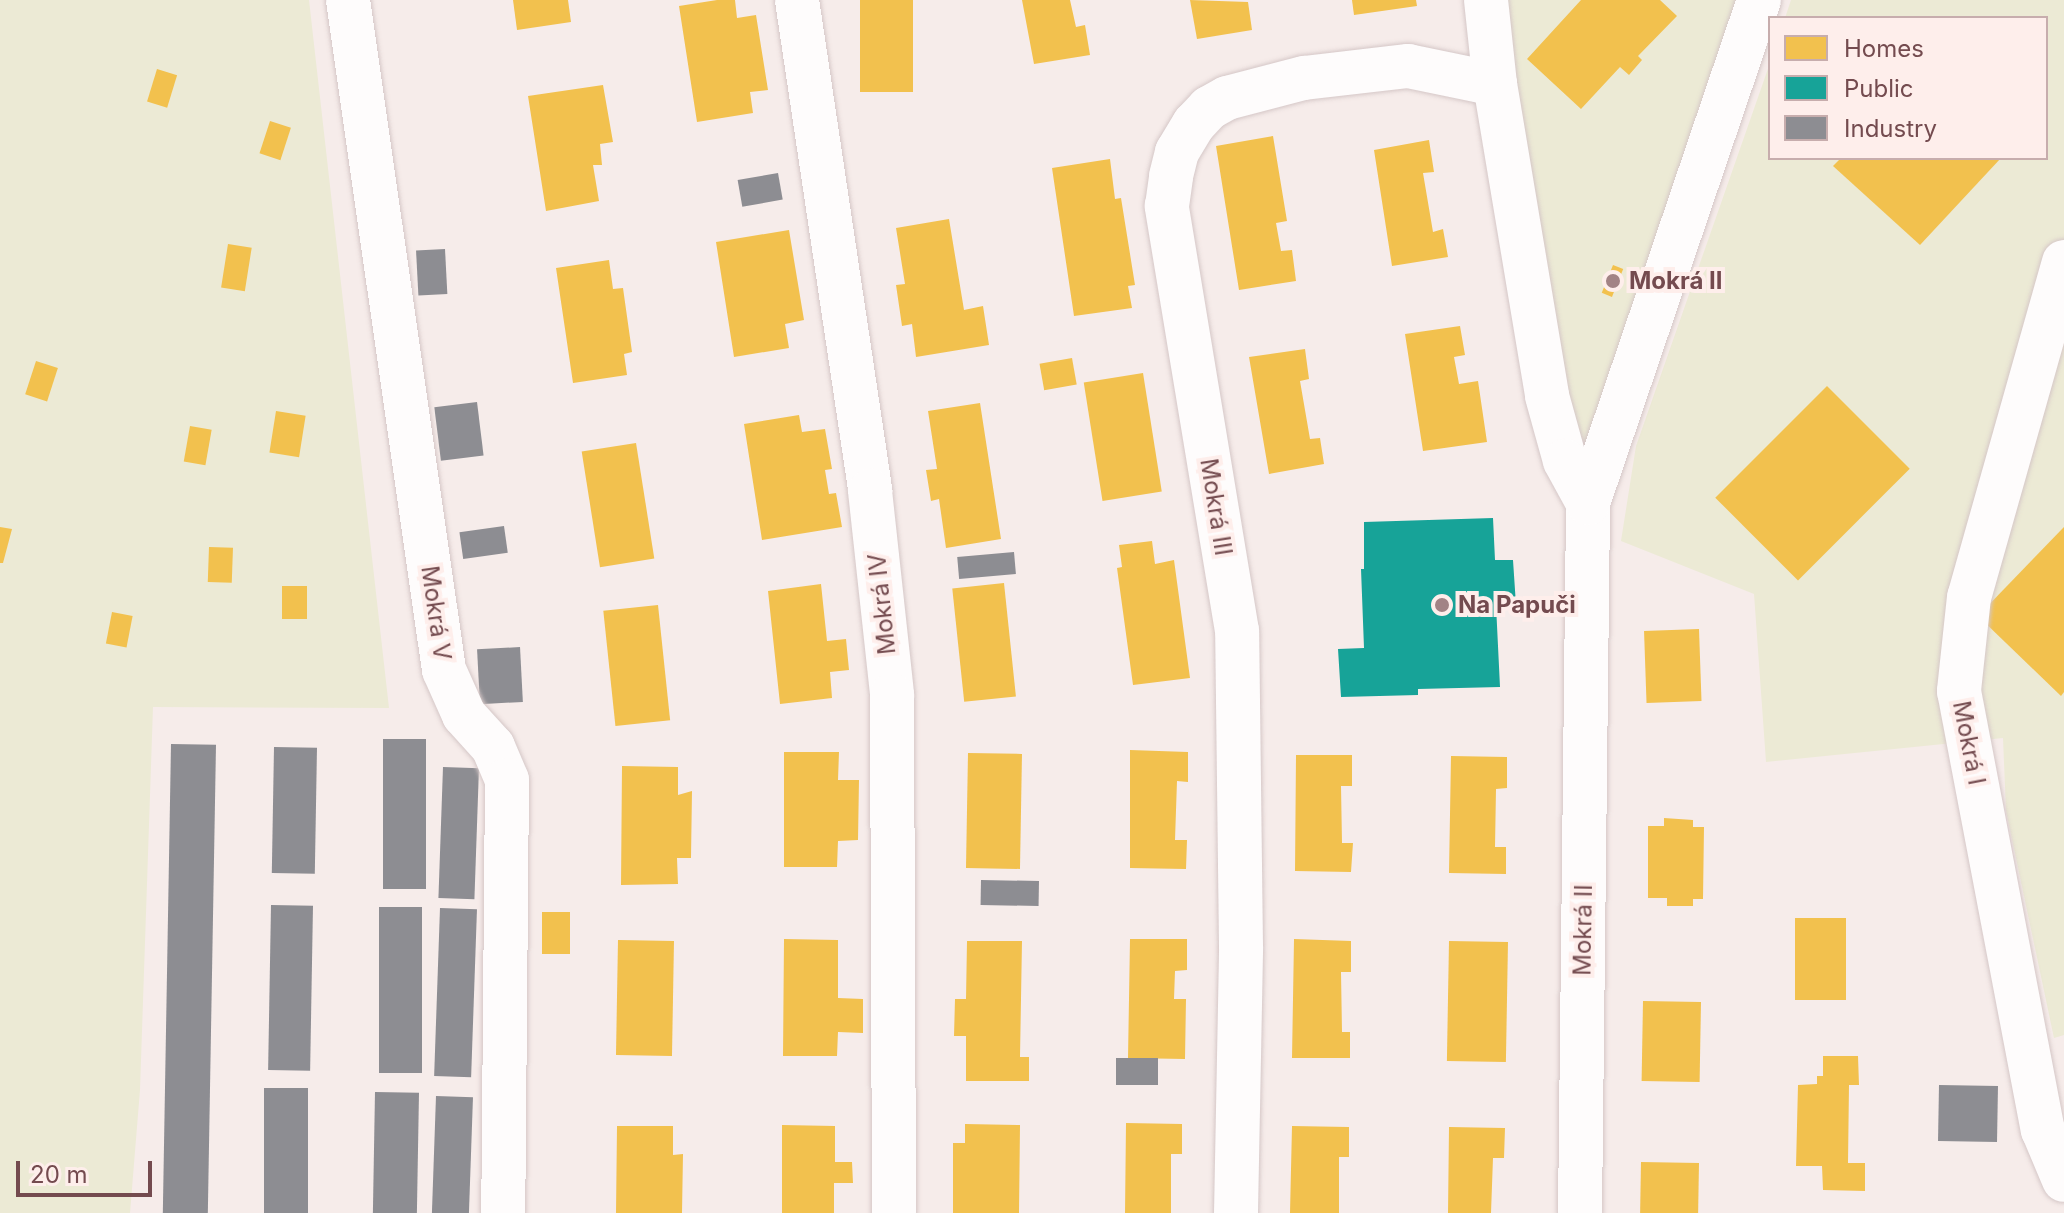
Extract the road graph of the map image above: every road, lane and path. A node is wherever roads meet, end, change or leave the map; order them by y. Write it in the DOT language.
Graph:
graph roads {
  1 [pos="348,0"];
  2 [pos="797,0"];
  3 [pos="1486,0"];
  4 [pos="1759,0"];
  5 [pos="1495,84"];
  6 [pos="2064,262"];
  7 [pos="1588,503"];
  8 [pos="2064,1180"];
  9 [pos="503,1213"];
  10 [pos="894,1213"];
  11 [pos="1236,1213"];
  12 [pos="1580,1213"];
  1 -- 9 [label="street, Mokrá V"];
  2 -- 10 [label="street, Mokrá IV"];
  3 -- 5 [label="street, Mokrá II"];
  4 -- 7 [label="street, Mokrá II"];
  5 -- 7 [label="street, Mokrá II"];
  5 -- 11 [label="street, Mokrá III"];
  6 -- 8 [label="street, Mokrá I"];
  7 -- 12 [label="street, Mokrá II"];
}
